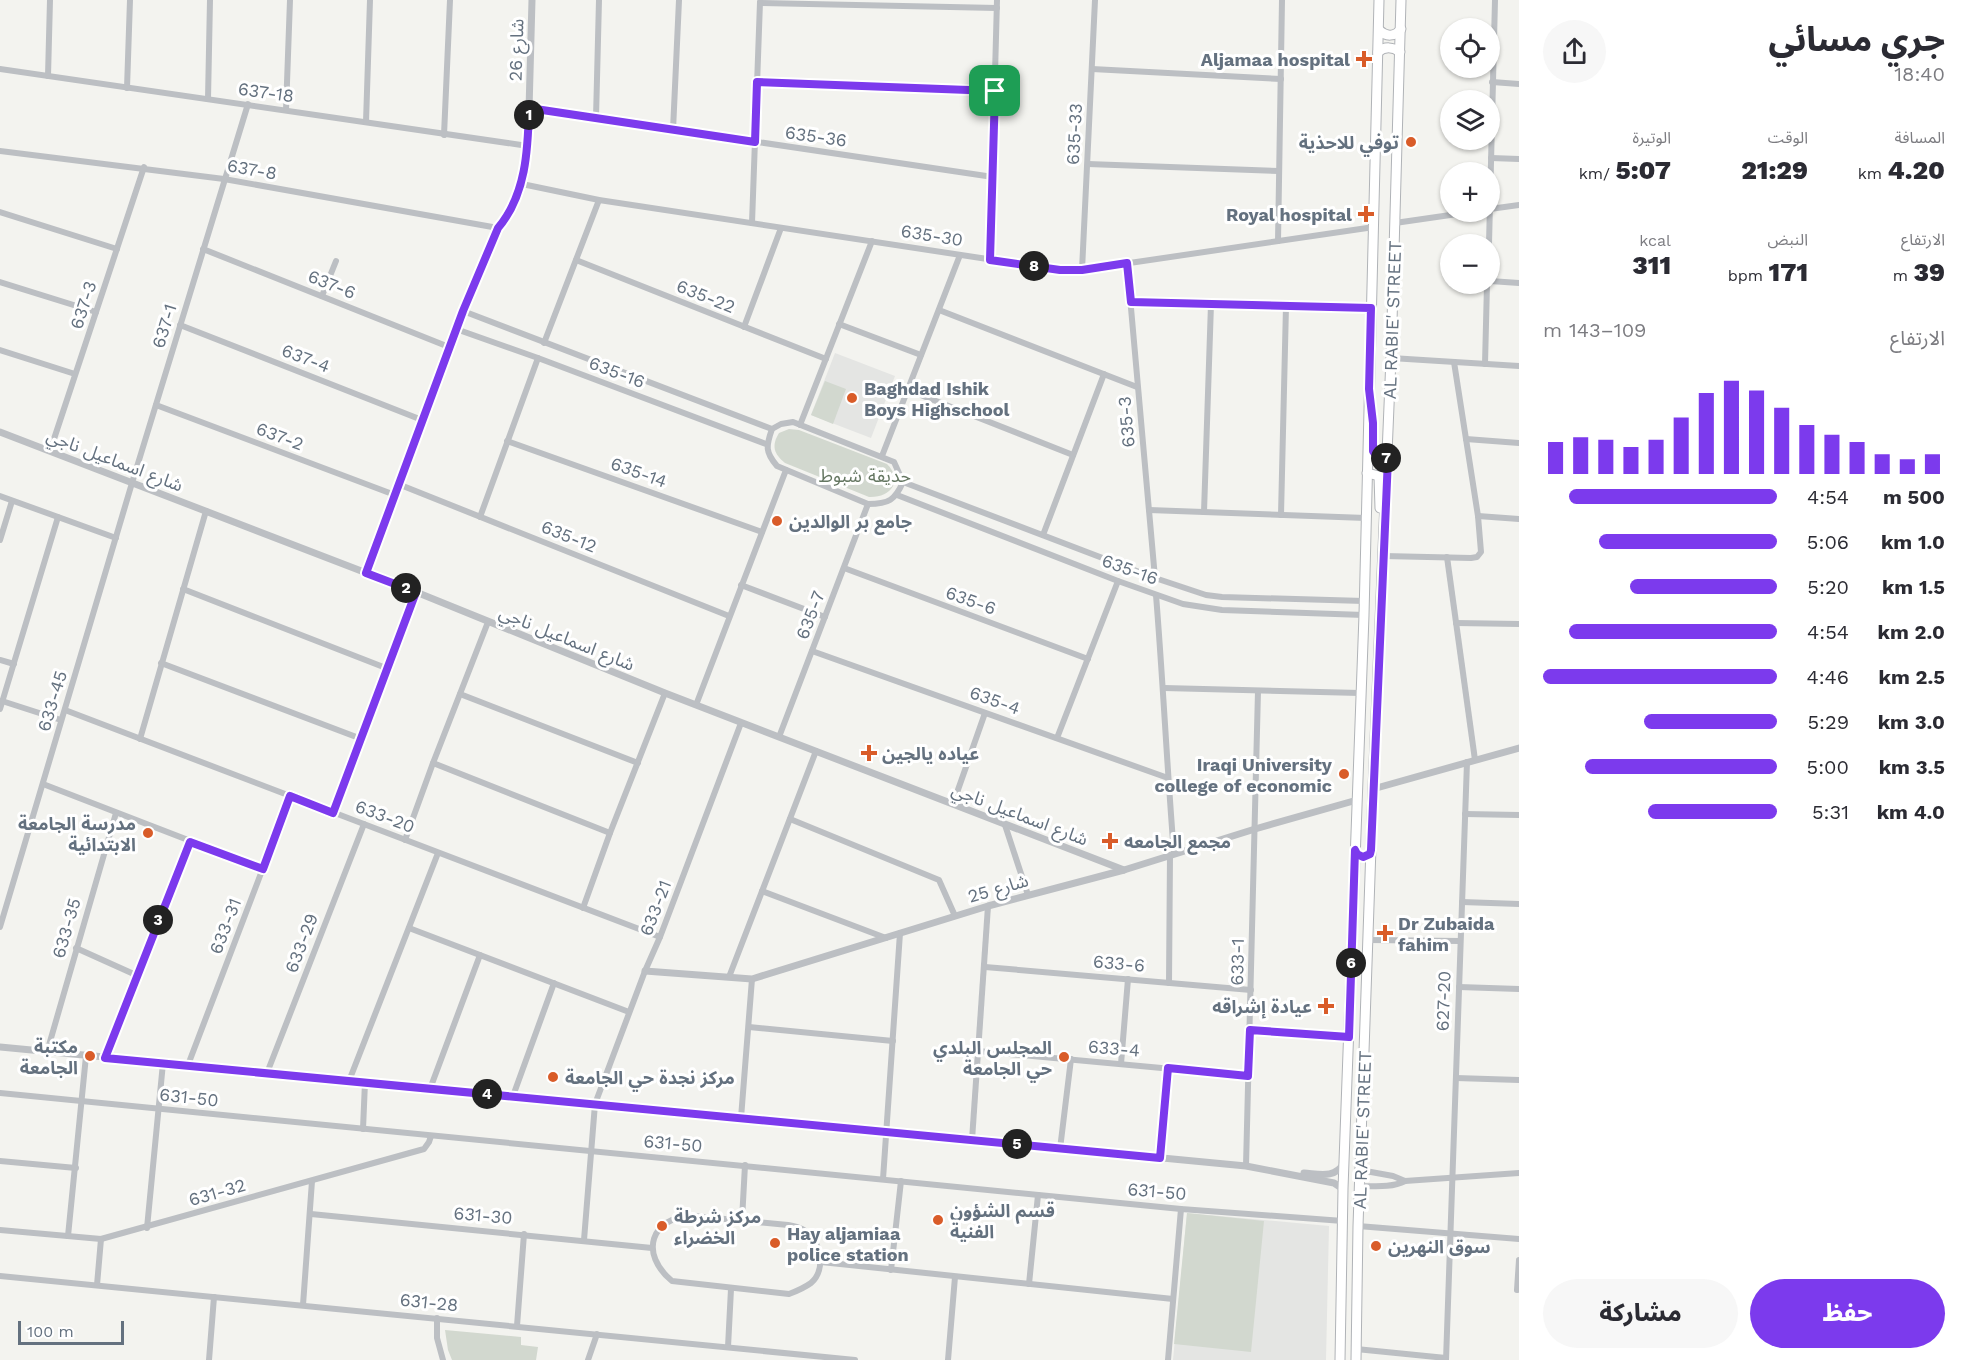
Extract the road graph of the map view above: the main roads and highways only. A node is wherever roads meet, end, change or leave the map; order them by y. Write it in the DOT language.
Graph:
graph roads {
  1 [pos="1379,0"];
  2 [pos="1401,0"];
  3 [pos="1401,29"];
  4 [pos="1379,30"];
  5 [pos="1378,52"];
  6 [pos="1400,52"];
  7 [pos="1369,389"];
  8 [pos="1388,458"];
  9 [pos="1367,473"];
  10 [pos="1384,543"];
  11 [pos="1355,850"];
  12 [pos="1371,850"];
  13 [pos="1370,879"];
  14 [pos="1354,880"];
  15 [pos="1340,1360"];
  16 [pos="1356,1360"];
  1 -- 4 [label="main road, AL RABIE' STREET"];
  2 -- 3 [label="main road, AL RABIE' STREET"];
  3 -- 4 [label="main road"];
  3 -- 6 [label="main road, AL RABIE' STREET"];
  4 -- 5 [label="main road, AL RABIE' STREET"];
  5 -- 6 [label="main road"];
  5 -- 7 [label="main road, AL RABIE' STREET"];
  6 -- 8 [label="main road, AL RABIE' STREET"];
  7 -- 8 [label="main road"];
  7 -- 9 [label="main road, AL RABIE' STREET"];
  8 -- 10 [label="main road, AL RABIE' STREET"];
  9 -- 10 [label="main road"];
  9 -- 11 [label="main road, AL RABIE' STREET"];
  10 -- 12 [label="main road, AL RABIE' STREET"];
  11 -- 12 [label="main road"];
  11 -- 14 [label="main road, AL RABIE' STREET"];
  12 -- 13 [label="main road, AL RABIE' STREET"];
  13 -- 14 [label="main road"];
  13 -- 16 [label="main road, AL RABIE' STREET"];
  14 -- 15 [label="main road, AL RABIE' STREET"];
}
